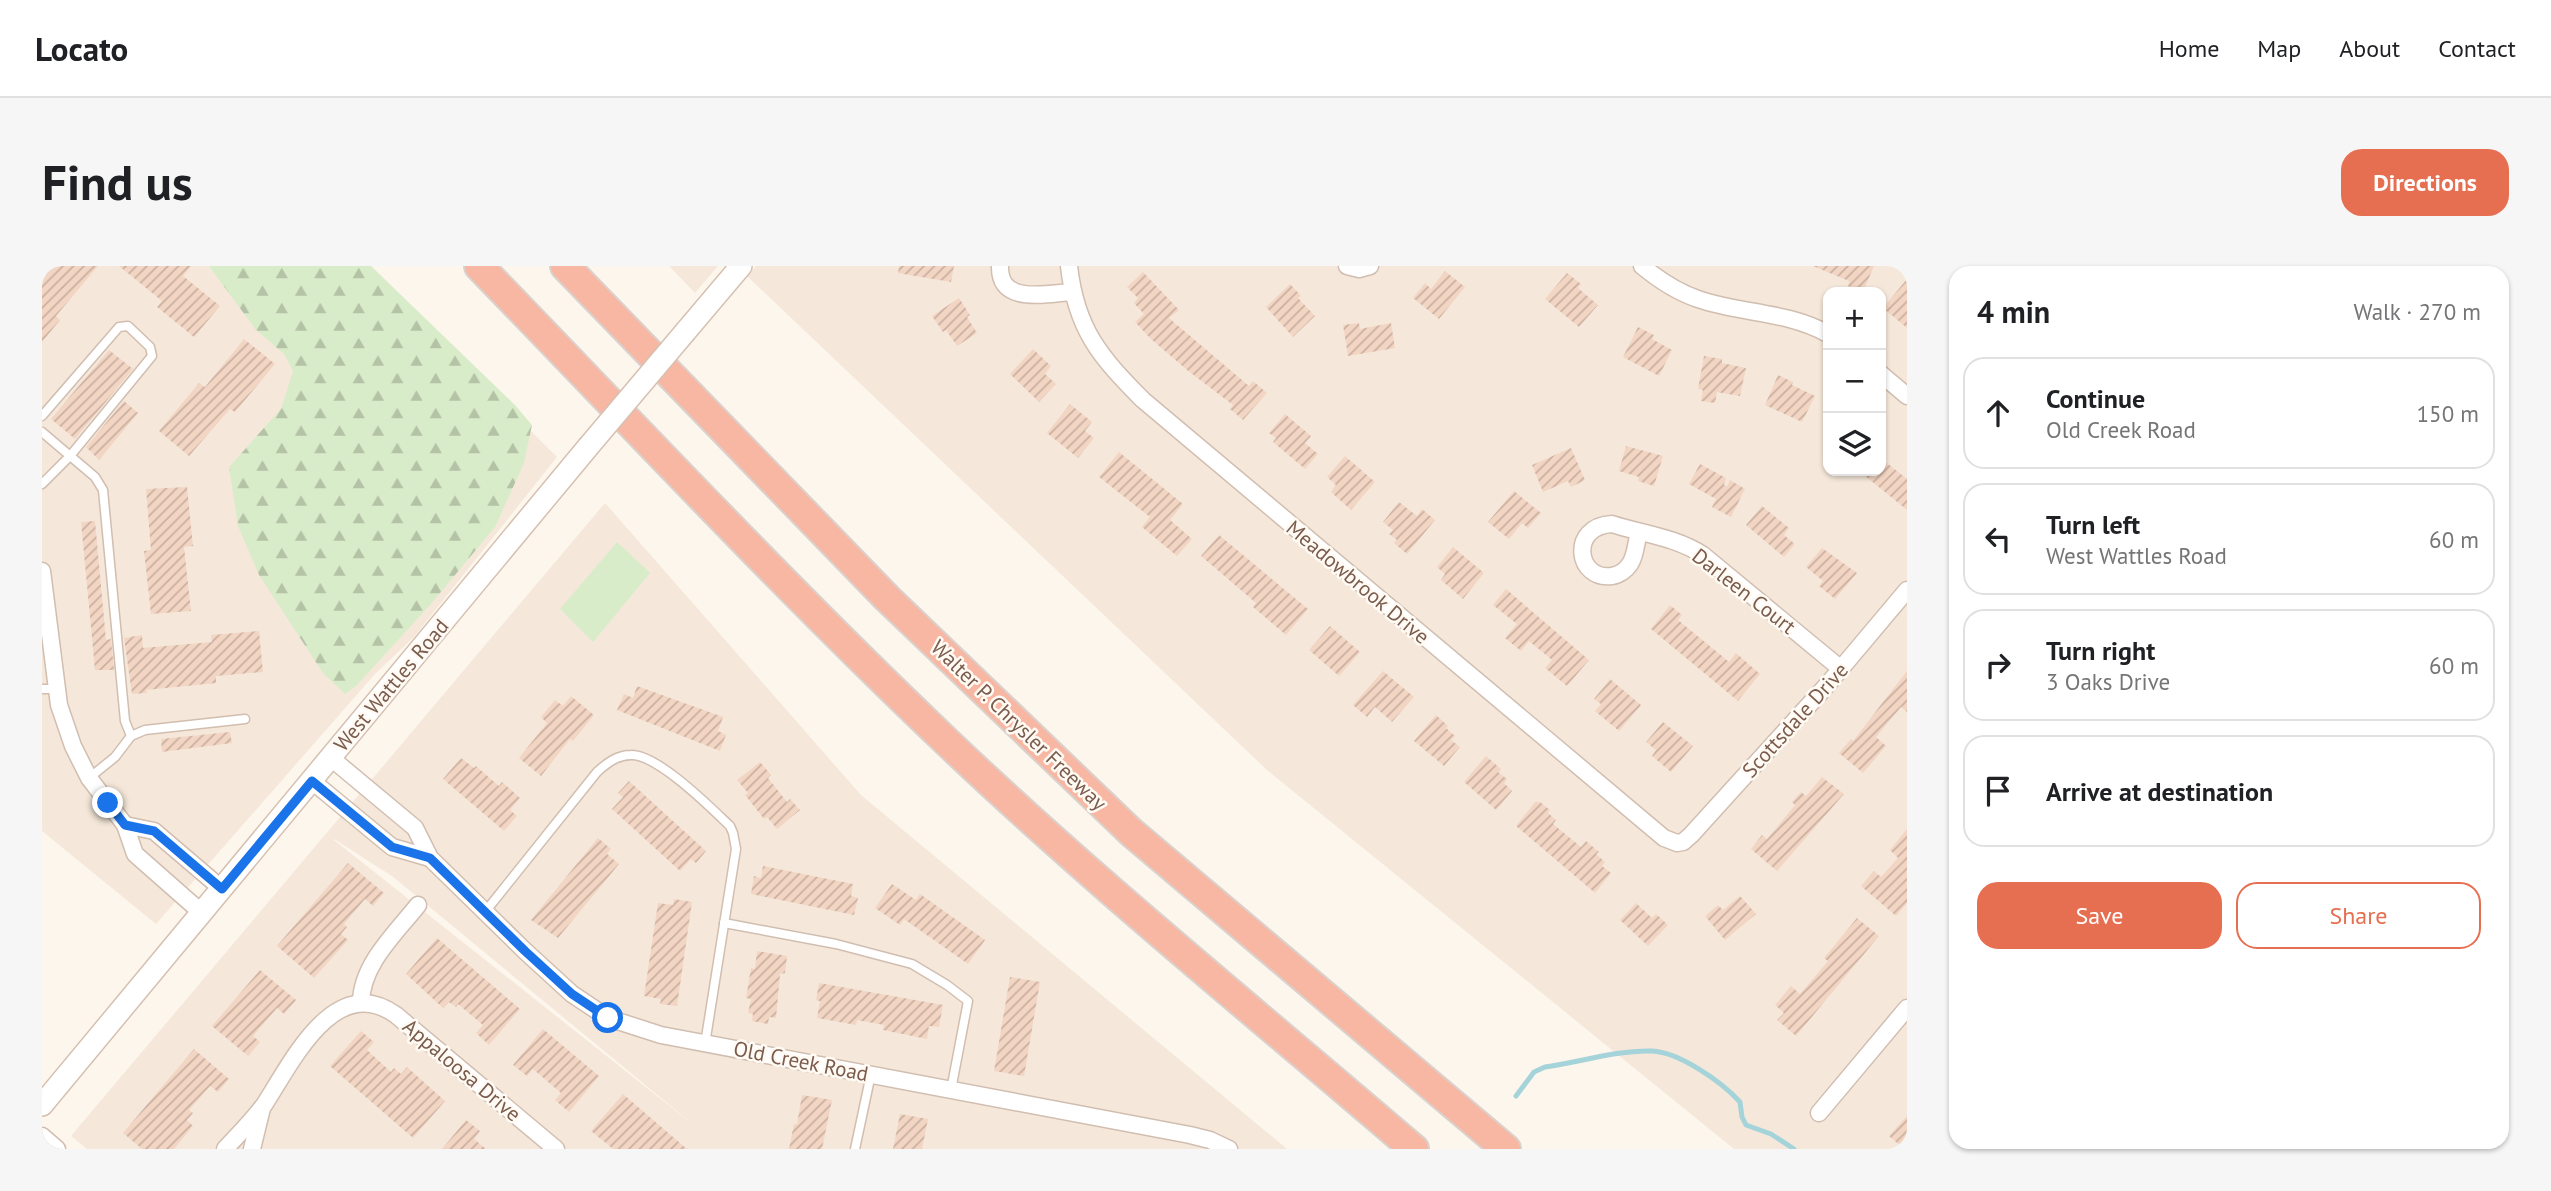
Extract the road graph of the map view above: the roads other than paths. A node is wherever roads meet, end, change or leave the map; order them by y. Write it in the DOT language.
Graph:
graph roads {
  1 [pos="479,266"];
  2 [pos="565,266"];
  3 [pos="741,266"];
  4 [pos="1000,266"];
  5 [pos="1069,266"];
  6 [pos="1347,266"];
  7 [pos="1370,266"];
  8 [pos="1642,266"];
  9 [pos="1073,292"];
  10 [pos="1823,331"];
  11 [pos="1886,378"];
  12 [pos="1907,396"];
  13 [pos="42,416"];
  14 [pos="42,432"];
  15 [pos="70,456"];
  16 [pos="42,484"];
  17 [pos="1639,532"];
  18 [pos="42,571"];
  19 [pos="1907,590"];
  20 [pos="1841,669"];
  21 [pos="49,689"];
  22 [pos="245,719"];
  23 [pos="131,736"];
  24 [pos="331,758"];
  25 [pos="89,778"];
  26 [pos="312,781"];
  27 [pos="125,825"];
  28 [pos="1678,843"];
  29 [pos="430,858"];
  30 [pos="222,889"];
  31 [pos="418,905"];
  32 [pos="485,912"];
  33 [pos="202,913"];
  34 [pos="724,923"];
  35 [pos="361,1003"];
  36 [pos="1907,1008"];
  37 [pos="705,1044"];
  38 [pos="871,1074"];
  39 [pos="951,1090"];
  40 [pos="42,1105"];
  41 [pos="263,1106"];
  42 [pos="1819,1113"];
  43 [pos="42,1136"];
  44 [pos="1223,1148"];
  45 [pos="57,1149"];
  46 [pos="225,1149"];
  47 [pos="252,1149"];
  48 [pos="556,1149"];
  49 [pos="855,1149"];
  50 [pos="1414,1149"];
  51 [pos="1506,1149"];
  1 -- 50 [label="highway"];
  2 -- 51 [label="highway, Walter P. Chrysler Freeway"];
  3 -- 24 [label="street, West Wattles Road, bridge"];
  4 -- 9 [label="street"];
  5 -- 9 [label="street, Meadowbrook Drive"];
  6 -- 7 [label="street"];
  8 -- 10 [label="street"];
  9 -- 28 [label="street, Meadowbrook Drive"];
  11 -- 12 [label="street"];
  13 -- 15 [label="lane"];
  14 -- 15 [label="lane"];
  15 -- 16 [label="lane"];
  15 -- 23 [label="lane"];
  17 -- 20 [label="street, Darleen Court"];
  18 -- 21 [label="street"];
  19 -- 20 [label="street, Scottsdale Drive"];
  20 -- 28 [label="street, Scottsdale Drive"];
  21 -- 25 [label="street"];
  22 -- 23 [label="lane"];
  23 -- 25 [label="lane"];
  24 -- 26 [label="street, West Wattles Road"];
  24 -- 29 [label="street, Old Creek Road"];
  25 -- 27 [label="street"];
  26 -- 29 [label="street, Old Creek Road"];
  26 -- 30 [label="street, West Wattles Road"];
  27 -- 30 [label="street"];
  27 -- 33 [label="street"];
  29 -- 32 [label="street, Old Creek Road"];
  30 -- 33 [label="street, West Wattles Road"];
  31 -- 35 [label="street"];
  32 -- 34 [label="lane"];
  32 -- 37 [label="street, Old Creek Road"];
  33 -- 40 [label="street, West Wattles Road"];
  34 -- 37 [label="lane"];
  34 -- 39 [label="lane"];
  35 -- 41 [label="street"];
  35 -- 48 [label="street, Appaloosa Drive"];
  36 -- 42 [label="street"];
  37 -- 38 [label="street, Old Creek Road"];
  38 -- 39 [label="street, Old Creek Road"];
  38 -- 49 [label="lane"];
  39 -- 44 [label="street, Old Creek Road"];
  41 -- 46 [label="street"];
  41 -- 47 [label="street"];
  43 -- 45 [label="street"];
}
